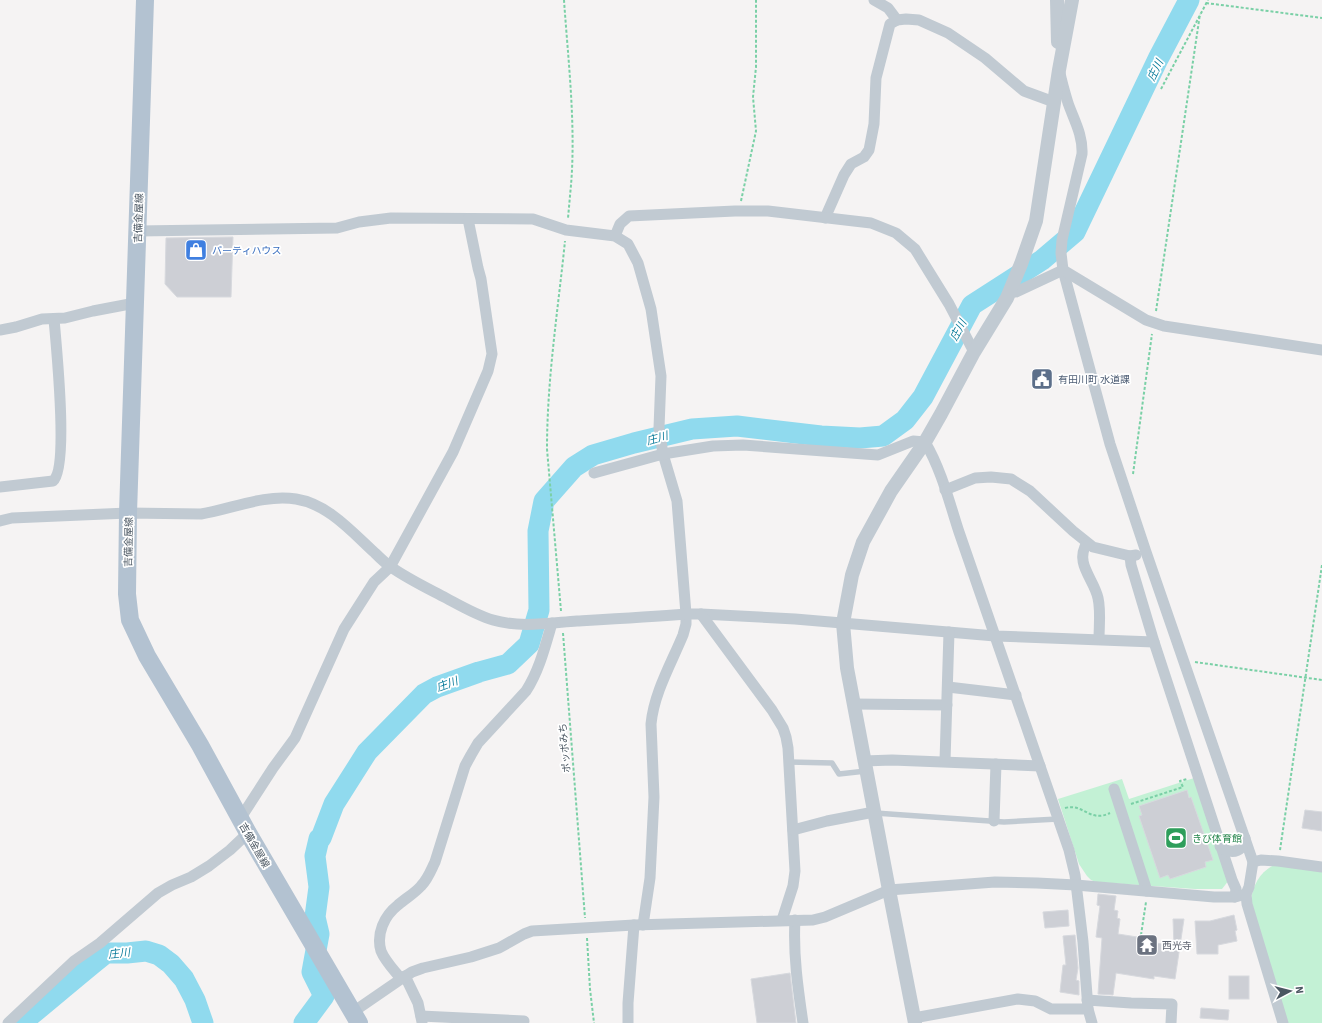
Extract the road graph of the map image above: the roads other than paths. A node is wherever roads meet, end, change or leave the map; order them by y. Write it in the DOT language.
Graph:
graph roads {
  1 [pos="145,0"];
  2 [pos="874,0"];
  3 [pos="1057,0"];
  4 [pos="1072,0"];
  5 [pos="897,20"];
  6 [pos="1059,70"];
  7 [pos="1054,102"];
  8 [pos="825,218"];
  9 [pos="468,219"];
  10 [pos="138,231"];
  11 [pos="615,236"];
  12 [pos="1063,270"];
  13 [pos="1010,292"];
  14 [pos="135,303"];
  15 [pos="54,319"];
  16 [pos="0,330"];
  17 [pos="1322,350"];
  18 [pos="974,352"];
  19 [pos="924,442"];
  20 [pos="663,454"];
  21 [pos="594,473"];
  22 [pos="0,487"];
  23 [pos="946,490"];
  24 [pos="128,513"];
  25 [pos="0,521"];
  26 [pos="1087,543"];
  27 [pos="1146,552"];
  28 [pos="1130,556"];
  29 [pos="390,567"];
  30 [pos="686,614"];
  31 [pos="701,614"];
  32 [pos="557,623"];
  33 [pos="843,623"];
  34 [pos="949,632"];
  35 [pos="995,636"];
  36 [pos="1099,639"];
  37 [pos="1154,642"];
  38 [pos="948,687"];
  39 [pos="1016,695"];
  40 [pos="854,704"];
  41 [pos="947,706"];
  42 [pos="945,761"];
  43 [pos="789,762"];
  44 [pos="996,764"];
  45 [pos="865,766"];
  46 [pos="1040,766"];
  47 [pos="1114,789"];
  48 [pos="874,812"];
  49 [pos="1058,815"];
  50 [pos="994,821"];
  51 [pos="244,826"];
  52 [pos="793,830"];
  53 [pos="1245,838"];
  54 [pos="1220,846"];
  55 [pos="1253,862"];
  56 [pos="1322,867"];
  57 [pos="1076,885"];
  58 [pos="889,890"];
  59 [pos="1147,891"];
  60 [pos="1246,894"];
  61 [pos="1235,897"];
  62 [pos="782,920"];
  63 [pos="795,920"];
  64 [pos="639,925"];
  65 [pos="403,978"];
  66 [pos="1088,1005"];
  67 [pos="356,1017"];
  68 [pos="422,1020"];
  69 [pos="915,1020"];
  70 [pos="524,1021"];
  71 [pos="8,1023"];
  72 [pos="628,1023"];
  73 [pos="803,1023"];
  74 [pos="1092,1023"];
  75 [pos="1171,1023"];
  76 [pos="1283,1023"];
  1 -- 10 [label="main road, 吉備金屋線"];
  2 -- 5 [label="street"];
  3 -- 6 [label="street"];
  4 -- 6 [label="street"];
  5 -- 7 [label="street"];
  5 -- 8 [label="street"];
  6 -- 7 [label="street"];
  6 -- 12 [label="street"];
  7 -- 13 [label="street"];
  8 -- 11 [label="street"];
  8 -- 18 [label="street"];
  9 -- 10 [label="street"];
  9 -- 11 [label="street"];
  9 -- 29 [label="street"];
  10 -- 14 [label="main road, 吉備金屋線"];
  11 -- 20 [label="street"];
  12 -- 13 [label="street"];
  12 -- 17 [label="street"];
  12 -- 27 [label="street"];
  13 -- 18 [label="street"];
  14 -- 15 [label="street"];
  14 -- 24 [label="main road, 吉備金屋線"];
  15 -- 16 [label="street"];
  15 -- 22 [label="street"];
  18 -- 19 [label="street"];
  19 -- 20 [label="street"];
  19 -- 23 [label="street"];
  19 -- 33 [label="street"];
  20 -- 21 [label="street"];
  20 -- 30 [label="street"];
  23 -- 26 [label="street"];
  23 -- 35 [label="street"];
  24 -- 25 [label="street"];
  24 -- 29 [label="street"];
  24 -- 51 [label="main road, 吉備金屋線"];
  26 -- 28 [label="street"];
  26 -- 36 [label="street"];
  27 -- 28 [label="street"];
  27 -- 53 [label="street"];
  28 -- 37 [label="street"];
  29 -- 32 [label="street"];
  29 -- 51 [label="street"];
  30 -- 31 [label="street"];
  30 -- 32 [label="street"];
  30 -- 64 [label="street"];
  31 -- 33 [label="street"];
  31 -- 43 [label="street"];
  32 -- 65 [label="street"];
  33 -- 34 [label="street"];
  33 -- 40 [label="street"];
  34 -- 35 [label="street"];
  34 -- 38 [label="street"];
  35 -- 36 [label="street"];
  35 -- 39 [label="street"];
  36 -- 37 [label="street"];
  37 -- 54 [label="street"];
  38 -- 39 [label="street"];
  38 -- 41 [label="street"];
  39 -- 46 [label="street"];
  40 -- 41 [label="street"];
  40 -- 45 [label="street"];
  41 -- 42 [label="street"];
  42 -- 44 [label="street"];
  42 -- 45 [label="street"];
  43 -- 45 [label="lane"];
  43 -- 52 [label="street"];
  44 -- 46 [label="street"];
  44 -- 50 [label="street"];
  45 -- 48 [label="street"];
  46 -- 49 [label="street"];
  47 -- 59 [label="street"];
  48 -- 50 [label="lane"];
  48 -- 52 [label="street"];
  48 -- 58 [label="street"];
  49 -- 50 [label="lane"];
  49 -- 57 [label="street"];
  51 -- 67 [label="main road, 吉備金屋線"];
  51 -- 71 [label="street"];
  52 -- 62 [label="street"];
  53 -- 54 [label="street"];
  53 -- 55 [label="street"];
  54 -- 61 [label="street"];
  55 -- 56 [label="street"];
  55 -- 60 [label="street"];
  57 -- 58 [label="street"];
  57 -- 59 [label="street"];
  57 -- 66 [label="street"];
  58 -- 63 [label="street"];
  58 -- 69 [label="street"];
  59 -- 61 [label="street"];
  60 -- 61 [label="street"];
  60 -- 76 [label="street"];
  62 -- 63 [label="street"];
  62 -- 64 [label="street"];
  63 -- 73 [label="street"];
  64 -- 65 [label="street"];
  64 -- 72 [label="street"];
  65 -- 67 [label="street"];
  65 -- 68 [label="street"];
  66 -- 69 [label="street"];
  66 -- 74 [label="street"];
  66 -- 75 [label="street"];
  68 -- 70 [label="street"];
}
